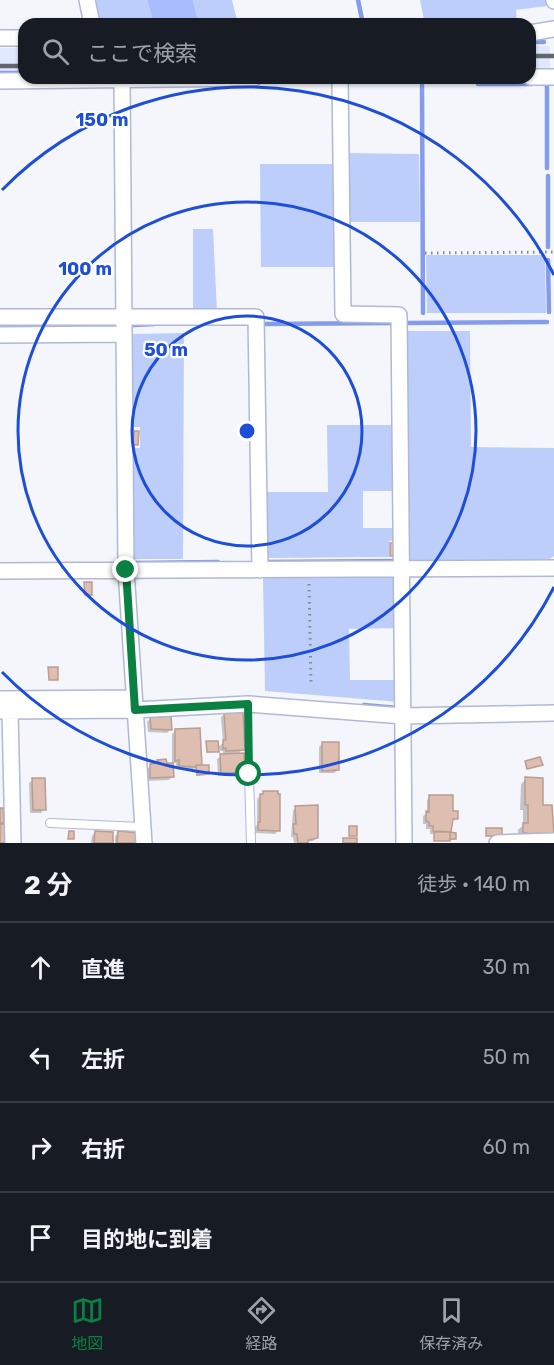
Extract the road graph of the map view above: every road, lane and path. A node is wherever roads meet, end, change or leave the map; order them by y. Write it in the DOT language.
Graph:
graph roads {
  1 [pos="87,0"];
  2 [pos="91,18"];
  3 [pos="554,29"];
  4 [pos="536,32"];
  5 [pos="18,38"];
  6 [pos="0,39"];
  7 [pos="536,77"];
  8 [pos="554,77"];
  9 [pos="0,81"];
  10 [pos="18,81"];
  11 [pos="122,84"];
  12 [pos="340,84"];
  13 [pos="554,252"];
  14 [pos="425,253"];
  15 [pos="124,316"];
  16 [pos="0,317"];
  17 [pos="124,334"];
  18 [pos="0,335"];
  19 [pos="554,568"];
  20 [pos="126,570"];
  21 [pos="260,570"];
  22 [pos="308,570"];
  23 [pos="401,570"];
  24 [pos="0,571"];
  25 [pos="311,685"];
  26 [pos="0,699"];
  27 [pos="134,704"];
  28 [pos="248,704"];
  29 [pos="5,711"];
  30 [pos="554,713"];
  31 [pos="403,716"];
  32 [pos="249,774"];
  33 [pos="50,823"];
  34 [pos="142,826"];
  35 [pos="554,841"];
  36 [pos="13,843"];
  37 [pos="144,843"];
  38 [pos="250,843"];
  39 [pos="404,843"];
  40 [pos="497,843"];
  1 -- 2 [label="street"];
  3 -- 4 [label="street"];
  5 -- 6 [label="street"];
  7 -- 8 [label="street"];
  9 -- 10 [label="street"];
  11 -- 15 [label="street"];
  12 -- 23 [label="street"];
  13 -- 14 [label="path"];
  15 -- 16 [label="street"];
  15 -- 17 [label="street"];
  15 -- 21 [label="street"];
  17 -- 18 [label="street"];
  17 -- 20 [label="street"];
  19 -- 23 [label="street"];
  20 -- 21 [label="street"];
  20 -- 24 [label="street"];
  20 -- 27 [label="street"];
  21 -- 22 [label="street"];
  22 -- 23 [label="street"];
  22 -- 25 [label="path"];
  23 -- 31 [label="street"];
  26 -- 27 [label="street"];
  27 -- 28 [label="street"];
  27 -- 29 [label="street"];
  27 -- 34 [label="street"];
  28 -- 31 [label="street"];
  28 -- 32 [label="path"];
  29 -- 36 [label="street"];
  30 -- 31 [label="street"];
  31 -- 39 [label="street"];
  32 -- 38 [label="lane"];
  33 -- 34 [label="lane"];
  34 -- 37 [label="street"];
  35 -- 40 [label="street"];
}
